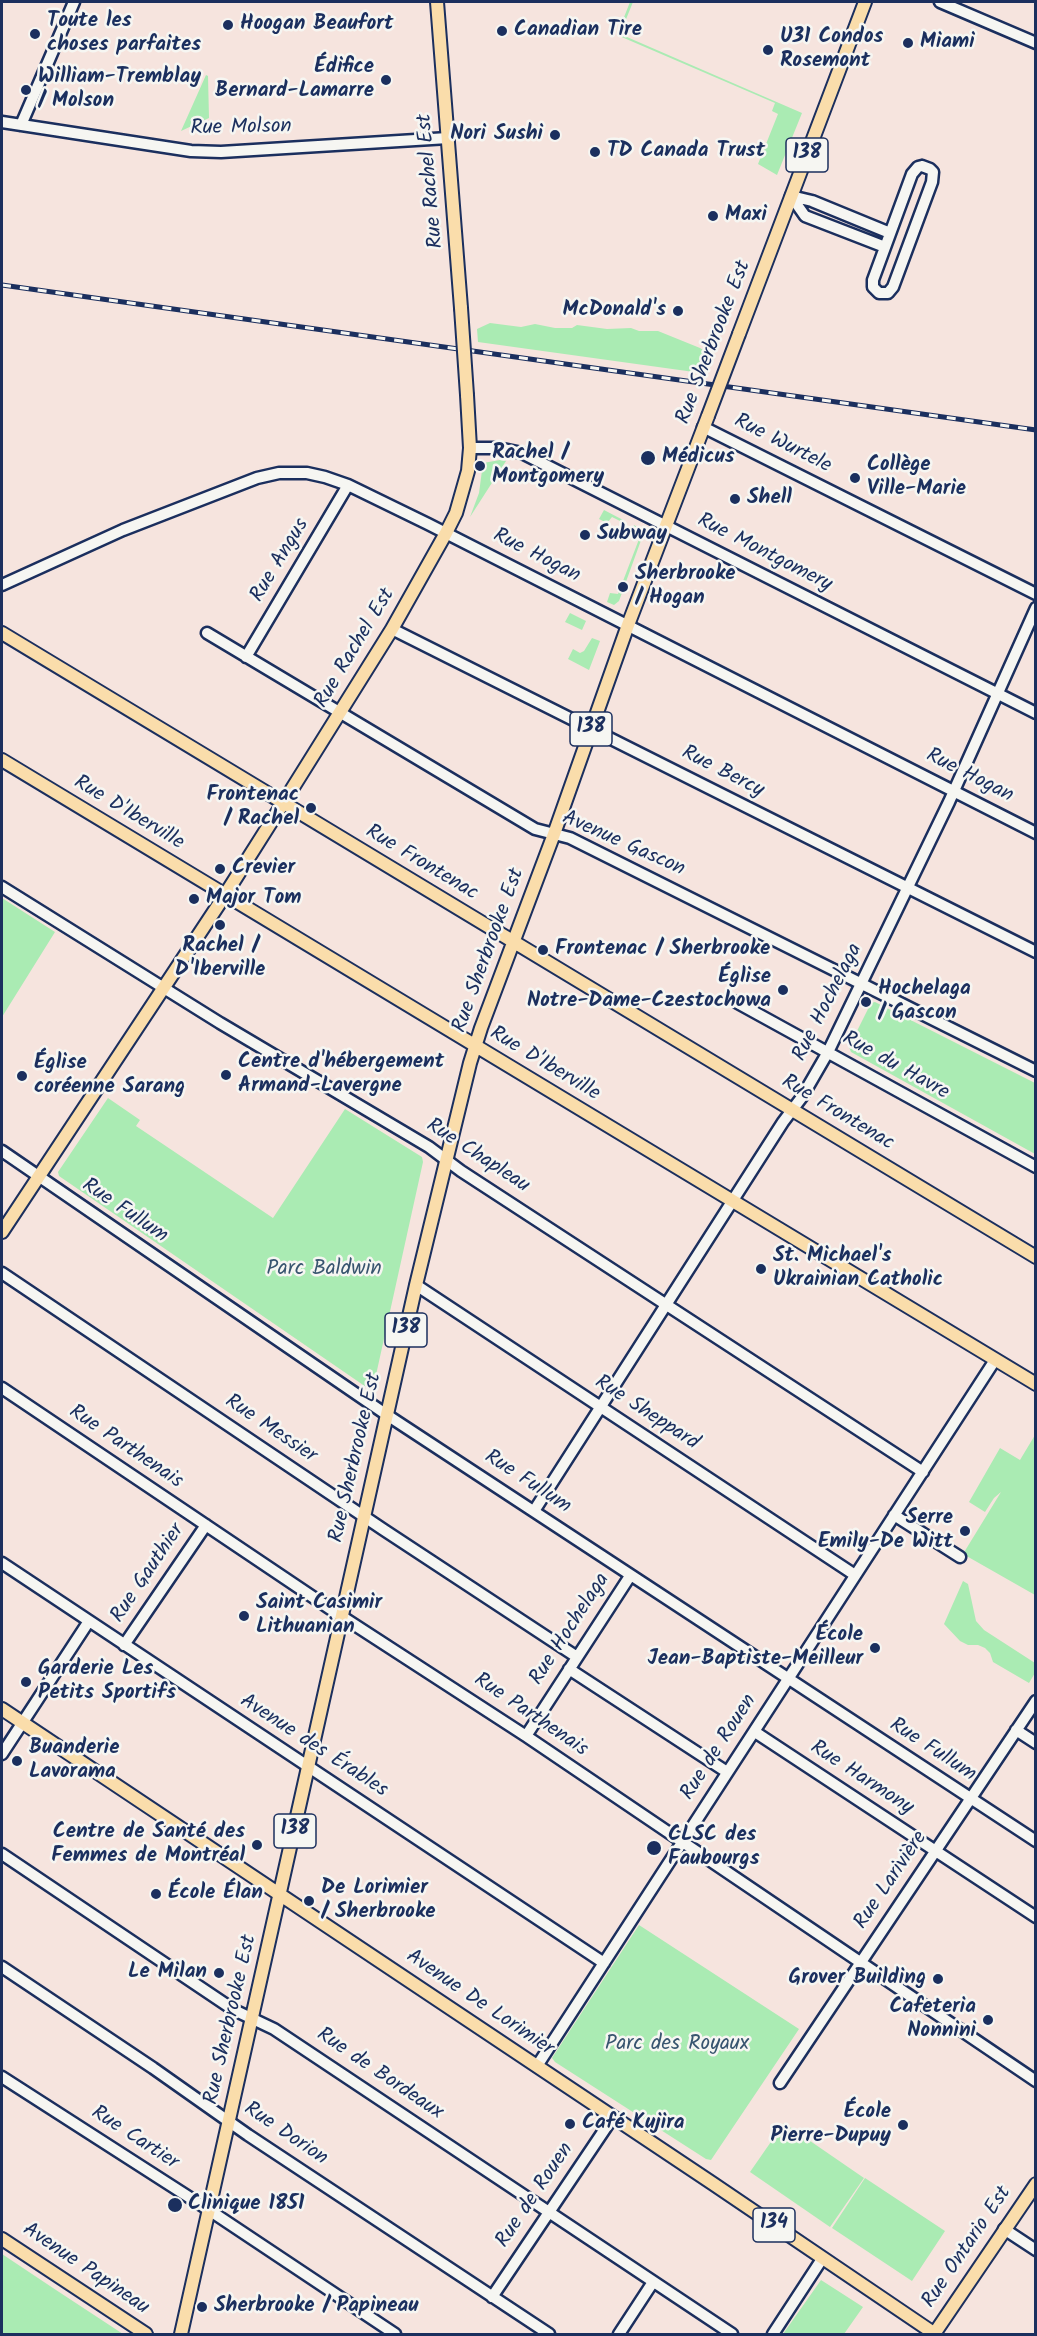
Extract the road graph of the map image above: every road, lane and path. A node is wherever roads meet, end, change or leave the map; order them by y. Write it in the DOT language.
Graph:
graph roads {
  1 [pos="75,2"];
  2 [pos="437,2"];
  3 [pos="865,2"];
  4 [pos="940,2"];
  5 [pos="1035,43"];
  6 [pos="2,122"];
  7 [pos="21,125"];
  8 [pos="448,138"];
  9 [pos="791,196"];
  10 [pos="890,233"];
  11 [pos="885,247"];
  12 [pos="705,422"];
  13 [pos="470,448"];
  14 [pos="348,485"];
  15 [pos="665,525"];
  16 [pos="446,533"];
  17 [pos="2,585"];
  18 [pos="1035,594"];
  19 [pos="1035,608"];
  20 [pos="628,625"];
  21 [pos="392,629"];
  22 [pos="2,633"];
  23 [pos="207,633"];
  24 [pos="246,657"];
  25 [pos="999,694"];
  26 [pos="340,713"];
  27 [pos="1035,713"];
  28 [pos="591,729"];
  29 [pos="2,760"];
  30 [pos="953,791"];
  31 [pos="283,804"];
  32 [pos="1035,833"];
  33 [pos="554,834"];
  34 [pos="2,887"];
  35 [pos="908,888"];
  36 [pos="225,895"];
  37 [pos="513,942"];
  38 [pos="1035,952"];
  39 [pos="861,984"];
  40 [pos="163,988"];
  41 [pos="736,1002"];
  42 [pos="476,1046"];
  43 [pos="828,1052"];
  44 [pos="1035,1071"];
  45 [pos="792,1110"];
  46 [pos="2,1151"];
  47 [pos="446,1160"];
  48 [pos="1035,1167"];
  49 [pos="38,1176"];
  50 [pos="733,1202"];
  51 [pos="2,1232"];
  52 [pos="1035,1257"];
  53 [pos="2,1273"];
  54 [pos="416,1285"];
  55 [pos="668,1305"];
  56 [pos="995,1360"];
  57 [pos="1035,1384"];
  58 [pos="2,1388"];
  59 [pos="601,1407"];
  60 [pos="387,1415"];
  61 [pos="923,1472"];
  62 [pos="534,1511"];
  63 [pos="894,1515"];
  64 [pos="365,1517"];
  65 [pos="206,1526"];
  66 [pos="960,1557"];
  67 [pos="2,1563"];
  68 [pos="855,1575"];
  69 [pos="630,1576"];
  70 [pos="341,1616"];
  71 [pos="89,1621"];
  72 [pos="124,1645"];
  73 [pos="577,1657"];
  74 [pos="569,1669"];
  75 [pos="789,1679"];
  76 [pos="1035,1701"];
  77 [pos="2,1709"];
  78 [pos="22,1723"];
  79 [pos="1016,1730"];
  80 [pos="755,1732"];
  81 [pos="526,1736"];
  82 [pos="1035,1743"];
  83 [pos="2,1754"];
  84 [pos="309,1767"];
  85 [pos="727,1772"];
  86 [pos="970,1799"];
  87 [pos="1035,1841"];
  88 [pos="682,1842"];
  89 [pos="935,1851"];
  90 [pos="2,1854"];
  91 [pos="280,1895"];
  92 [pos="1035,1917"];
  93 [pos="604,1963"];
  94 [pos="860,1963"];
  95 [pos="2,1966"];
  96 [pos="253,2019"];
  97 [pos="537,2066"];
  98 [pos="2,2077"];
  99 [pos="1035,2081"];
  100 [pos="780,2083"];
  101 [pos="613,2117"];
  102 [pos="229,2121"];
  103 [pos="1035,2184"];
  104 [pos="209,2210"];
  105 [pos="549,2212"];
  106 [pos="1004,2229"];
  107 [pos="2,2239"];
  108 [pos="1035,2250"];
  109 [pos="822,2259"];
  110 [pos="653,2282"];
  111 [pos="492,2297"];
  112 [pos="146,2334"];
  113 [pos="181,2334"];
  114 [pos="394,2334"];
  115 [pos="549,2334"];
  116 [pos="619,2334"];
  117 [pos="732,2334"];
  118 [pos="773,2334"];
  119 [pos="934,2334"];
  120 [pos="947,2334"];
  1 -- 7 [label="street"];
  2 -- 8 [label="main road, Rue Rachel Est"];
  3 -- 9 [label="main road, Rue Sherbrooke Est / 138"];
  4 -- 5 [label="street"];
  6 -- 7 [label="street, Rue Molson"];
  7 -- 8 [label="street, Rue Molson"];
  8 -- 13 [label="main road, Rue Rachel Est, bridge"];
  9 -- 10 [label="street"];
  9 -- 11 [label="street"];
  9 -- 12 [label="main road, Rue Sherbrooke Est / 138, bridge"];
  10 -- 11 [label="street"];
  10 -- 11 [label="street"];
  12 -- 15 [label="main road, Rue Sherbrooke Est / 138"];
  12 -- 18 [label="street, Rue Wurtele"];
  13 -- 15 [label="street, Rue Montgomery"];
  13 -- 16 [label="main road, Rue Rachel Est"];
  14 -- 16 [label="street, Rue Hogan"];
  14 -- 17 [label="street, Rue Hogan"];
  14 -- 24 [label="street, Rue Angus"];
  15 -- 20 [label="main road, Rue Sherbrooke Est / 138"];
  15 -- 25 [label="street, Rue Montgomery"];
  16 -- 20 [label="street, Rue Hogan"];
  16 -- 21 [label="main road, Rue Rachel Est"];
  19 -- 25 [label="street, Rue Hochelaga"];
  20 -- 28 [label="main road, Rue Sherbrooke Est / 138"];
  20 -- 30 [label="street, Rue Hogan"];
  21 -- 26 [label="main road, Rue Rachel Est"];
  21 -- 28 [label="street, Rue Bercy"];
  22 -- 31 [label="main road, Rue Frontenac"];
  23 -- 24 [label="street, Avenue Gascon"];
  24 -- 26 [label="street, Avenue Gascon"];
  25 -- 27 [label="street, Rue Montgomery"];
  25 -- 30 [label="street, Rue Hochelaga"];
  26 -- 31 [label="main road, Rue Rachel Est"];
  26 -- 33 [label="street, Avenue Gascon"];
  28 -- 33 [label="main road, Rue Sherbrooke Est / 138"];
  28 -- 35 [label="street, Rue Bercy"];
  29 -- 36 [label="main road, Rue D'Iberville"];
  30 -- 32 [label="street, Rue Hogan"];
  30 -- 35 [label="street, Rue Hochelaga"];
  31 -- 36 [label="main road, Rue Rachel Est"];
  31 -- 37 [label="main road, Rue Frontenac"];
  33 -- 37 [label="main road, Rue Sherbrooke Est / 138"];
  33 -- 39 [label="street, Avenue Gascon"];
  34 -- 40 [label="street, Rue Chapleau"];
  35 -- 38 [label="street, Rue Bercy"];
  35 -- 39 [label="street, Rue Hochelaga"];
  36 -- 40 [label="main road, Rue Rachel Est"];
  36 -- 42 [label="main road, Rue D'Iberville"];
  37 -- 42 [label="main road, Rue Sherbrooke Est / 138"];
  37 -- 45 [label="main road, Rue Frontenac"];
  39 -- 43 [label="street, Rue Hochelaga"];
  39 -- 44 [label="street, Avenue Gascon"];
  40 -- 47 [label="street, Rue Chapleau"];
  40 -- 49 [label="main road, Rue Rachel Est"];
  41 -- 43 [label="street, Rue du Havre"];
  42 -- 47 [label="main road, Rue Sherbrooke Est / 138"];
  42 -- 50 [label="main road, Rue D'Iberville"];
  43 -- 45 [label="street, Rue Hochelaga"];
  43 -- 48 [label="street, Rue du Havre"];
  45 -- 50 [label="street, Rue Hochelaga"];
  45 -- 52 [label="main road, Rue Frontenac"];
  46 -- 49 [label="street, Rue Fullum"];
  47 -- 54 [label="main road, Rue Sherbrooke Est / 138"];
  47 -- 55 [label="street, Rue Chapleau"];
  49 -- 51 [label="main road, Rue Rachel Est"];
  49 -- 60 [label="street, Rue Fullum"];
  50 -- 55 [label="street, Rue Hochelaga"];
  50 -- 56 [label="main road, Rue D'Iberville"];
  53 -- 64 [label="street, Rue Messier"];
  54 -- 59 [label="street, Rue Sheppard"];
  54 -- 60 [label="main road, Rue Sherbrooke Est / 138"];
  55 -- 59 [label="street, Rue Hochelaga"];
  55 -- 61 [label="street, Rue Chapleau"];
  56 -- 57 [label="main road, Rue D'Iberville"];
  56 -- 61 [label="street, Rue de Rouen"];
  58 -- 65 [label="street, Rue Parthenais"];
  59 -- 62 [label="street, Rue Hochelaga"];
  59 -- 68 [label="street, Rue Sheppard"];
  60 -- 62 [label="street, Rue Fullum"];
  60 -- 64 [label="main road, Rue Sherbrooke Est / 138"];
  61 -- 63 [label="street, Rue de Rouen"];
  62 -- 69 [label="street, Rue Fullum"];
  63 -- 66 [label="street"];
  63 -- 68 [label="street, Rue de Rouen"];
  64 -- 70 [label="main road, Rue Sherbrooke Est / 138"];
  64 -- 73 [label="street, Rue Messier"];
  65 -- 70 [label="street, Rue Parthenais"];
  65 -- 72 [label="street, Rue Gauthier"];
  67 -- 71 [label="street, Avenue des Érables"];
  68 -- 75 [label="street, Rue de Rouen"];
  69 -- 73 [label="street, Rue Hochelaga"];
  69 -- 75 [label="street, Rue Fullum"];
  70 -- 81 [label="street, Rue Parthenais"];
  70 -- 84 [label="main road, Rue Sherbrooke Est / 138"];
  71 -- 72 [label="street, Avenue des Érables"];
  71 -- 78 [label="street, Rue Gauthier"];
  72 -- 84 [label="street, Avenue des Érables"];
  73 -- 74 [label="street, Rue Hochelaga"];
  74 -- 81 [label="street, Rue Hochelaga"];
  74 -- 85 [label="street"];
  75 -- 80 [label="street, Rue de Rouen"];
  75 -- 86 [label="street, Rue Fullum"];
  76 -- 79 [label="street, Rue Larivière"];
  77 -- 78 [label="main road, Avenue De Lorimier"];
  78 -- 83 [label="street, Rue Gauthier"];
  78 -- 91 [label="main road, Avenue De Lorimier"];
  79 -- 82 [label="street"];
  79 -- 86 [label="street, Rue Larivière"];
  80 -- 85 [label="street, Rue de Rouen"];
  80 -- 89 [label="street, Rue Harmony"];
  81 -- 88 [label="street, Rue Parthenais"];
  84 -- 91 [label="main road, Rue Sherbrooke Est / 138"];
  84 -- 93 [label="street, Avenue des Érables"];
  85 -- 88 [label="street, Rue de Rouen"];
  86 -- 87 [label="street, Rue Fullum"];
  86 -- 89 [label="street, Rue Larivière"];
  88 -- 93 [label="street, Rue de Rouen"];
  88 -- 94 [label="street, Rue Parthenais"];
  89 -- 92 [label="street, Rue Harmony"];
  89 -- 94 [label="street, Rue Larivière"];
  90 -- 96 [label="street, Rue de Bordeaux"];
  91 -- 96 [label="main road, Rue Sherbrooke Est / 138"];
  91 -- 97 [label="main road, Avenue De Lorimier / 134"];
  93 -- 97 [label="street, Rue de Rouen"];
  94 -- 99 [label="street, Rue Parthenais"];
  94 -- 100 [label="street, Rue Larivière"];
  95 -- 102 [label="street, Rue Dorion"];
  96 -- 102 [label="main road, Rue Sherbrooke Est / 138"];
  96 -- 105 [label="street, Rue de Bordeaux"];
  97 -- 101 [label="main road, Avenue De Lorimier / 134"];
  98 -- 104 [label="street, Rue Cartier"];
  101 -- 105 [label="street, Rue de Rouen"];
  101 -- 109 [label="main road, Avenue De Lorimier / 134"];
  102 -- 104 [label="main road, Rue Sherbrooke Est / 138"];
  102 -- 111 [label="street, Rue Dorion"];
  103 -- 106 [label="main road, Rue Ontario Est"];
  104 -- 113 [label="main road, Rue Sherbrooke Est / 138"];
  104 -- 114 [label="street, Rue Cartier"];
  105 -- 110 [label="street, Rue de Bordeaux"];
  105 -- 111 [label="street, Rue de Rouen"];
  106 -- 108 [label="street"];
  106 -- 119 [label="main road, Rue Ontario Est"];
  107 -- 112 [label="main road, Avenue Papineau"];
  109 -- 118 [label="street"];
  109 -- 119 [label="main road, Avenue De Lorimier / 134"];
  110 -- 116 [label="street"];
  110 -- 117 [label="street, Rue de Bordeaux"];
  111 -- 115 [label="street, Rue Dorion"];
  119 -- 120 [label="main road"];
}
